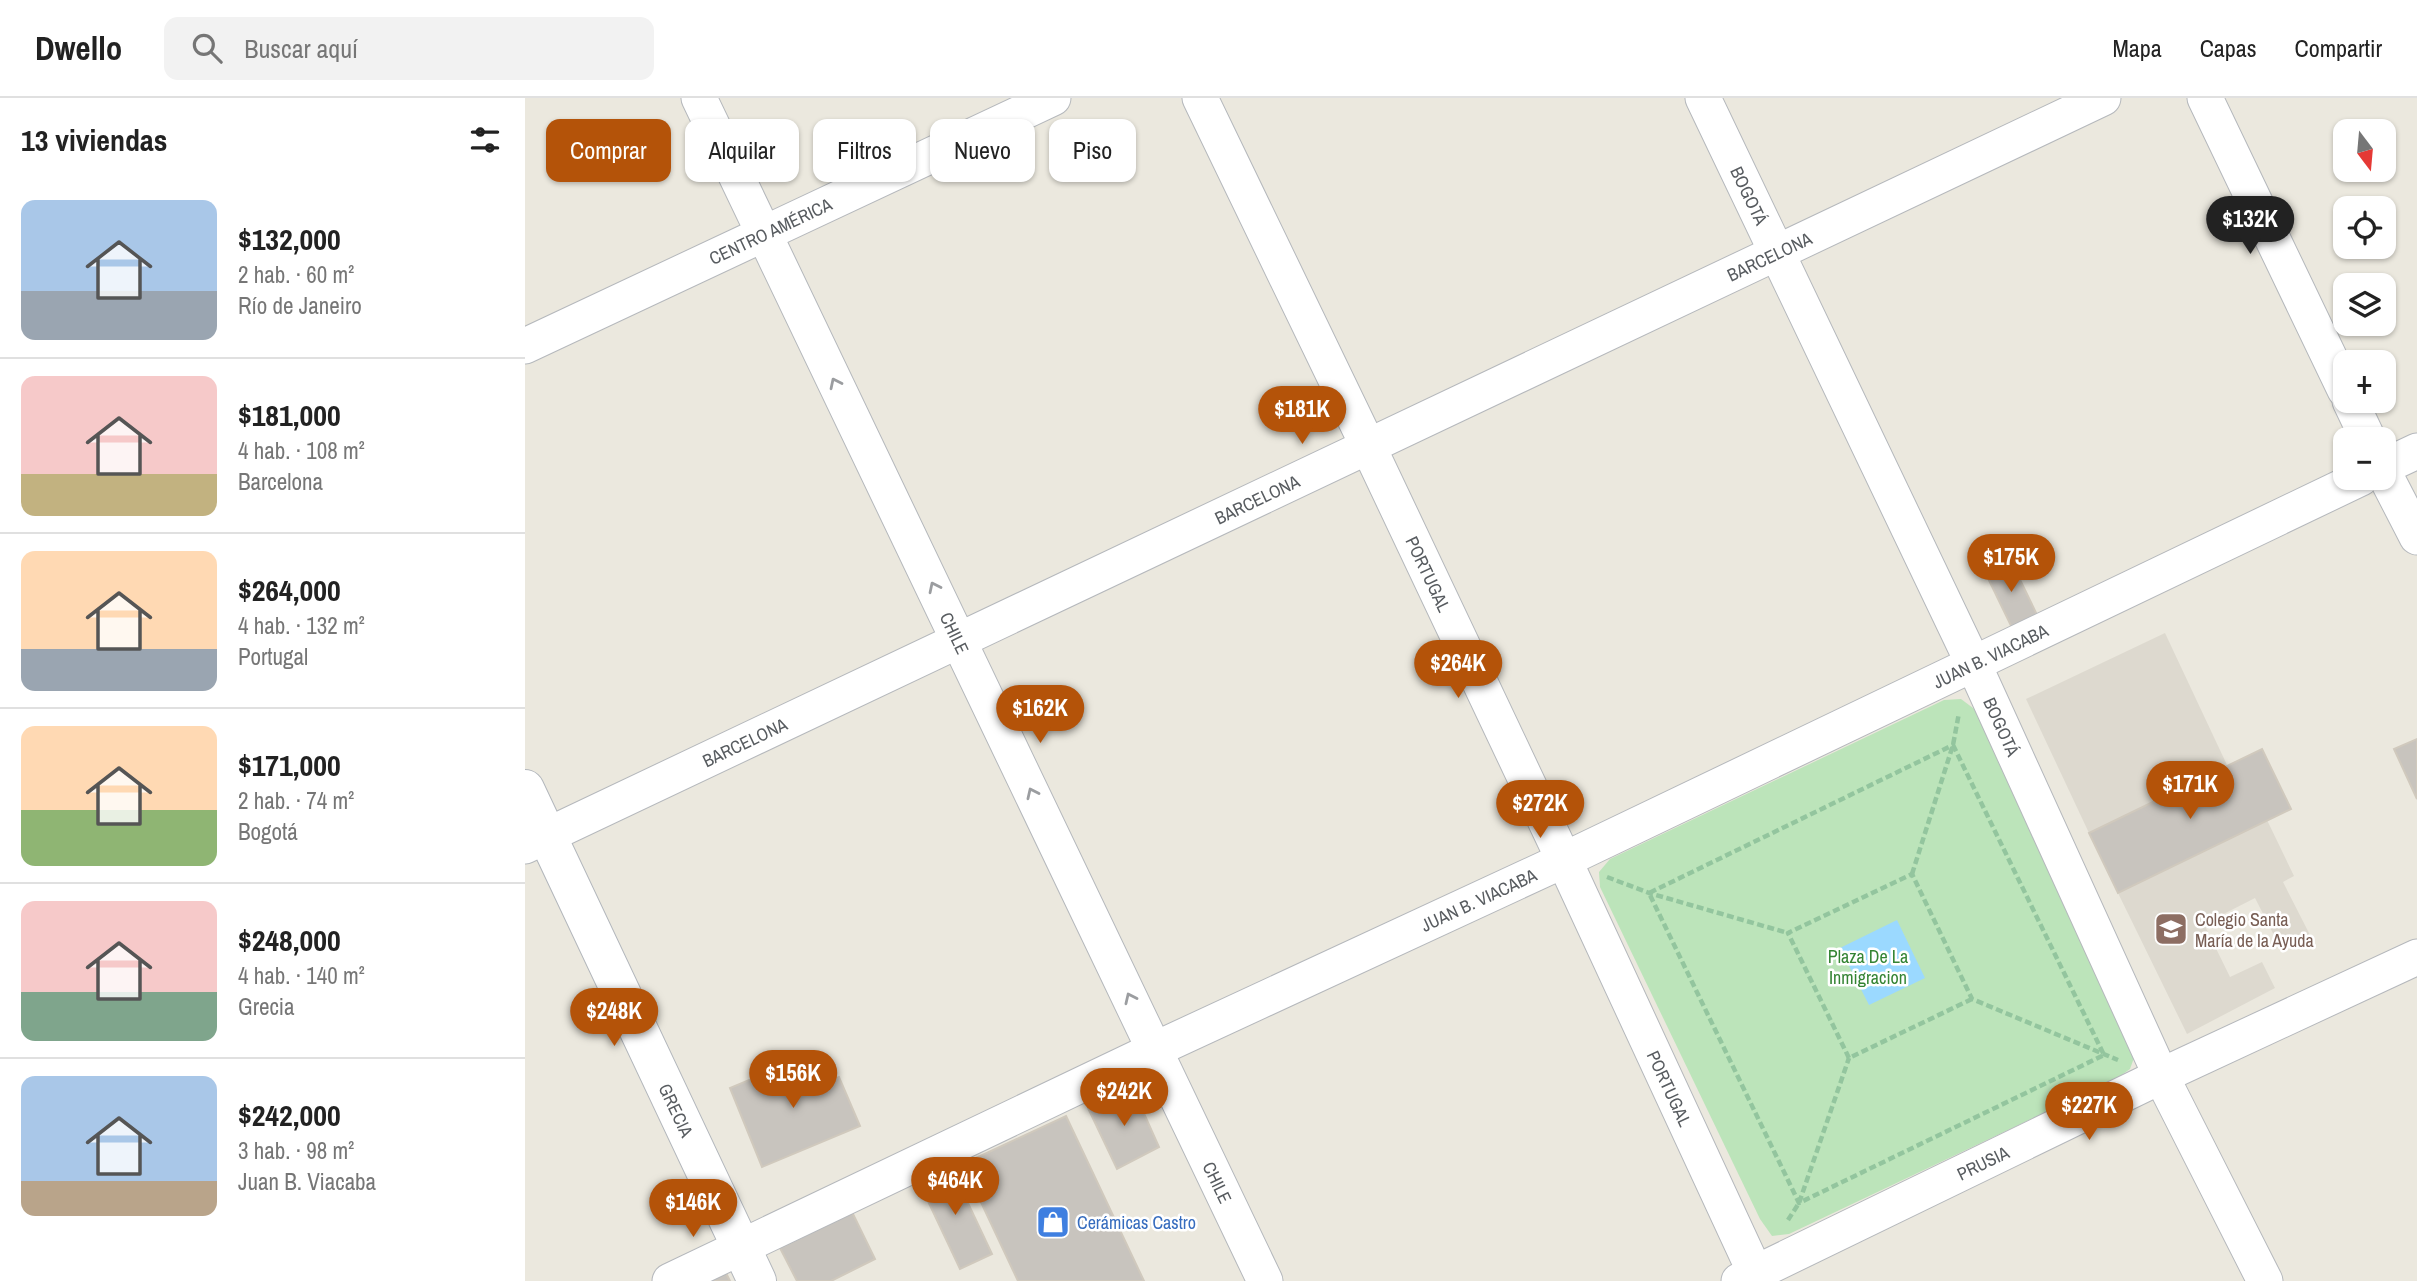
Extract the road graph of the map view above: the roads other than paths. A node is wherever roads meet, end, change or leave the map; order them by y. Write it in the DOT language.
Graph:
graph roads {
  1 [pos="699,98"];
  2 [pos="1053,98"];
  3 [pos="1200,98"];
  4 [pos="1703,98"];
  5 [pos="2103,98"];
  6 [pos="2205,98"];
  7 [pos="764,233"];
  8 [pos="1778,251"];
  9 [pos="525,346"];
  10 [pos="2333,365"];
  11 [pos="1368,446"];
  12 [pos="2417,451"];
  13 [pos="2396,462"];
  14 [pos="2336,490"];
  15 [pos="2394,490"];
  16 [pos="2417,537"];
  17 [pos="959,639"];
  18 [pos="1973,663"];
  19 [pos="525,789"];
  20 [pos="536,841"];
  21 [pos="1564,860"];
  22 [pos="2417,957"];
  23 [pos="1154,1050"];
  24 [pos="2161,1076"];
  25 [pos="740,1247"];
  26 [pos="1751,1278"];
  27 [pos="670,1281"];
  28 [pos="757,1281"];
  29 [pos="1265,1281"];
  30 [pos="2265,1281"];
  1 -- 7 [label="street, CHILE"];
  2 -- 7 [label="street, CENTRO AMÉRICA"];
  3 -- 11 [label="street, PORTUGAL"];
  4 -- 8 [label="street, BOGOTÁ"];
  5 -- 8 [label="street, BARCELONA"];
  6 -- 10 [label="street"];
  7 -- 9 [label="street, CENTRO AMÉRICA"];
  17 -- 7 [label="street, CHILE, one-way"];
  8 -- 11 [label="street, BARCELONA"];
  8 -- 18 [label="street, BOGOTÁ"];
  11 -- 17 [label="street, BARCELONA"];
  11 -- 21 [label="street, PORTUGAL"];
  12 -- 13 [label="street"];
  14 -- 18 [label="street, JUAN B. VIACABA"];
  15 -- 16 [label="street"];
  17 -- 20 [label="street, BARCELONA"];
  23 -- 17 [label="street, CHILE, one-way"];
  18 -- 21 [label="street, JUAN B. VIACABA"];
  18 -- 24 [label="street, BOGOTÁ"];
  19 -- 20 [label="street, GRECIA"];
  20 -- 25 [label="street, GRECIA"];
  21 -- 23 [label="street, JUAN B. VIACABA"];
  21 -- 26 [label="street, PORTUGAL"];
  22 -- 24 [label="street, PRUSIA"];
  23 -- 25 [label="street, JUAN B. VIACABA"];
  23 -- 29 [label="street, CHILE"];
  24 -- 26 [label="street, PRUSIA"];
  24 -- 30 [label="street, BOGOTÁ"];
  25 -- 27 [label="street, JUAN B. VIACABA"];
  25 -- 28 [label="street, GRECIA"];
}
